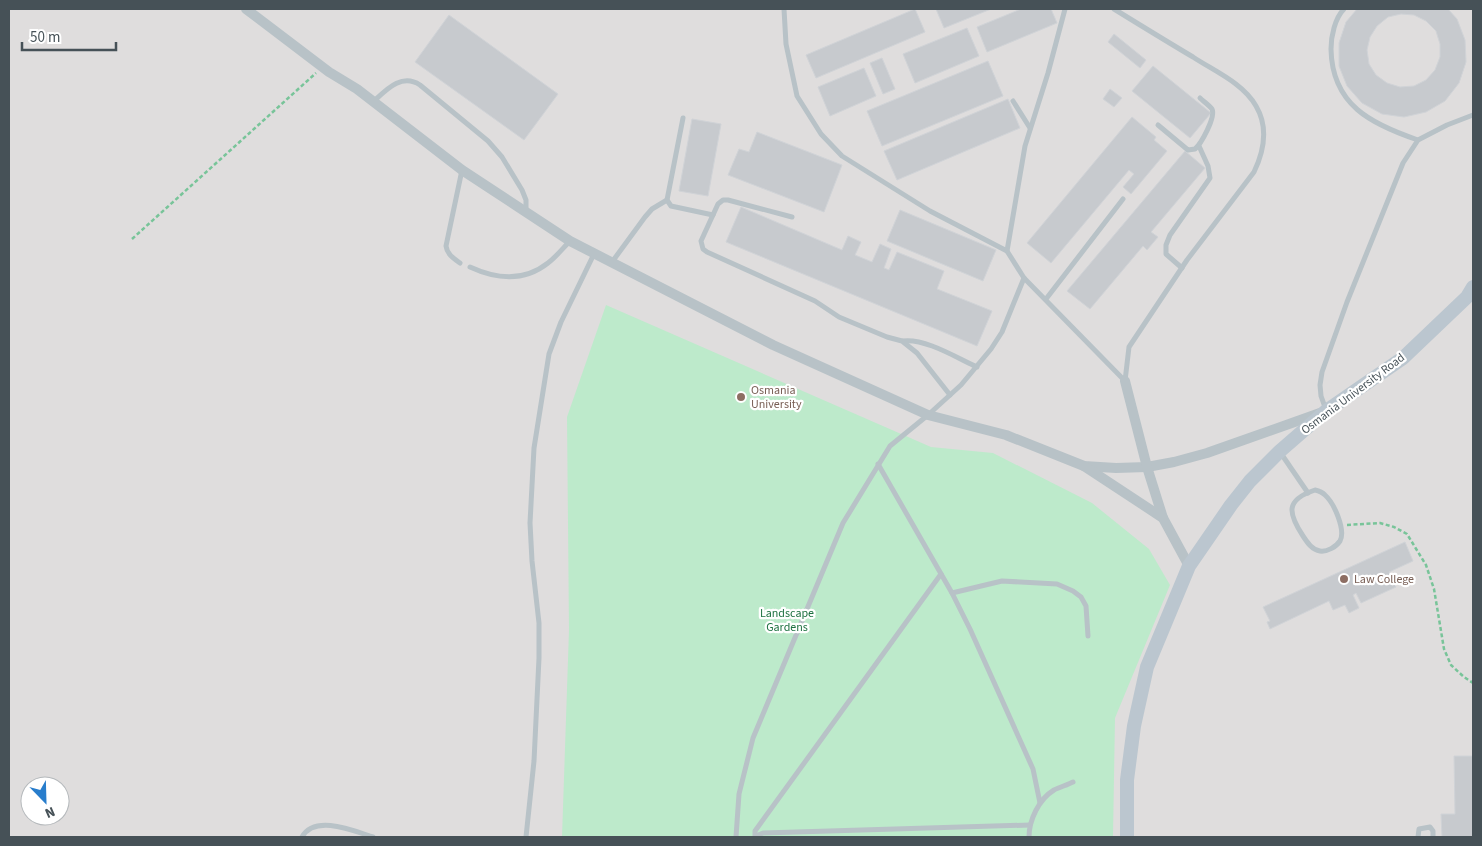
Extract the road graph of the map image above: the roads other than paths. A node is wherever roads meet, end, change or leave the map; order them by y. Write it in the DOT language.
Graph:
graph roads {
  1 [pos="246,9"];
  2 [pos="784,9"];
  3 [pos="1065,9"];
  4 [pos="1114,9"];
  5 [pos="1344,9"];
  6 [pos="1200,98"];
  7 [pos="1013,101"];
  8 [pos="373,102"];
  9 [pos="1473,115"];
  10 [pos="683,118"];
  11 [pos="1158,125"];
  12 [pos="1030,128"];
  13 [pos="1418,140"];
  14 [pos="1199,146"];
  15 [pos="462,170"];
  16 [pos="1123,199"];
  17 [pos="668,200"];
  18 [pos="526,212"];
  19 [pos="712,215"];
  20 [pos="792,217"];
  21 [pos="570,241"];
  22 [pos="1007,251"];
  23 [pos="594,254"];
  24 [pos="460,263"];
  25 [pos="611,263"];
  26 [pos="470,267"];
  27 [pos="1182,268"];
  28 [pos="1024,278"];
  29 [pos="1473,287"];
  30 [pos="1046,299"];
  31 [pos="902,341"];
  32 [pos="977,367"];
  33 [pos="1126,380"];
  34 [pos="950,395"];
  35 [pos="1326,411"];
  36 [pos="928,415"];
  37 [pos="1280,451"];
  38 [pos="878,464"];
  39 [pos="1084,466"];
  40 [pos="1147,467"];
  41 [pos="1308,493"];
  42 [pos="1163,518"];
  43 [pos="1189,566"];
  44 [pos="941,574"];
  45 [pos="952,593"];
  46 [pos="1088,636"];
  47 [pos="1073,782"];
  48 [pos="1040,803"];
  49 [pos="1030,825"];
  50 [pos="755,836"];
  51 [pos="302,837"];
  52 [pos="373,837"];
  53 [pos="526,837"];
  54 [pos="736,837"];
  55 [pos="1029,837"];
  56 [pos="1127,837"];
  57 [pos="1418,837"];
  58 [pos="1433,837"];
  1 -- 8 [label="street"];
  2 -- 22 [label="lane"];
  3 -- 12 [label="lane"];
  4 -- 27 [label="lane"];
  5 -- 13 [label="lane"];
  6 -- 14 [label="lane"];
  7 -- 12 [label="lane"];
  8 -- 15 [label="street"];
  8 -- 18 [label="lane"];
  9 -- 13 [label="lane"];
  10 -- 17 [label="lane"];
  11 -- 14 [label="lane"];
  12 -- 22 [label="lane"];
  13 -- 35 [label="lane"];
  14 -- 27 [label="lane"];
  15 -- 18 [label="street"];
  15 -- 24 [label="lane"];
  16 -- 30 [label="lane"];
  17 -- 19 [label="lane"];
  17 -- 25 [label="lane"];
  18 -- 21 [label="street"];
  19 -- 20 [label="lane"];
  19 -- 31 [label="lane"];
  21 -- 23 [label="street"];
  21 -- 26 [label="lane"];
  22 -- 28 [label="lane"];
  23 -- 25 [label="street"];
  23 -- 53 [label="lane"];
  25 -- 36 [label="street"];
  27 -- 33 [label="lane"];
  28 -- 30 [label="lane"];
  28 -- 32 [label="lane"];
  29 -- 35 [label="main road, Osmania University Road"];
  30 -- 33 [label="lane"];
  31 -- 32 [label="lane"];
  31 -- 34 [label="lane"];
  32 -- 34 [label="lane"];
  33 -- 40 [label="street"];
  34 -- 36 [label="lane"];
  35 -- 37 [label="main road, Osmania University Road"];
  35 -- 40 [label="street"];
  36 -- 38 [label="lane"];
  36 -- 39 [label="street"];
  37 -- 41 [label="lane"];
  37 -- 43 [label="main road, Osmania University Road"];
  38 -- 44 [label="lane"];
  38 -- 54 [label="lane"];
  39 -- 40 [label="street"];
  39 -- 42 [label="street"];
  40 -- 42 [label="street"];
  41 -- 41 [label="lane"];
  42 -- 43 [label="street"];
  43 -- 56 [label="main road, Osmania University Road"];
  44 -- 45 [label="lane"];
  44 -- 50 [label="lane"];
  45 -- 46 [label="lane"];
  45 -- 48 [label="lane"];
  47 -- 48 [label="lane"];
  48 -- 49 [label="lane"];
  49 -- 50 [label="lane"];
  49 -- 55 [label="lane"];
  51 -- 52 [label="lane"];
  57 -- 58 [label="lane"];
}
